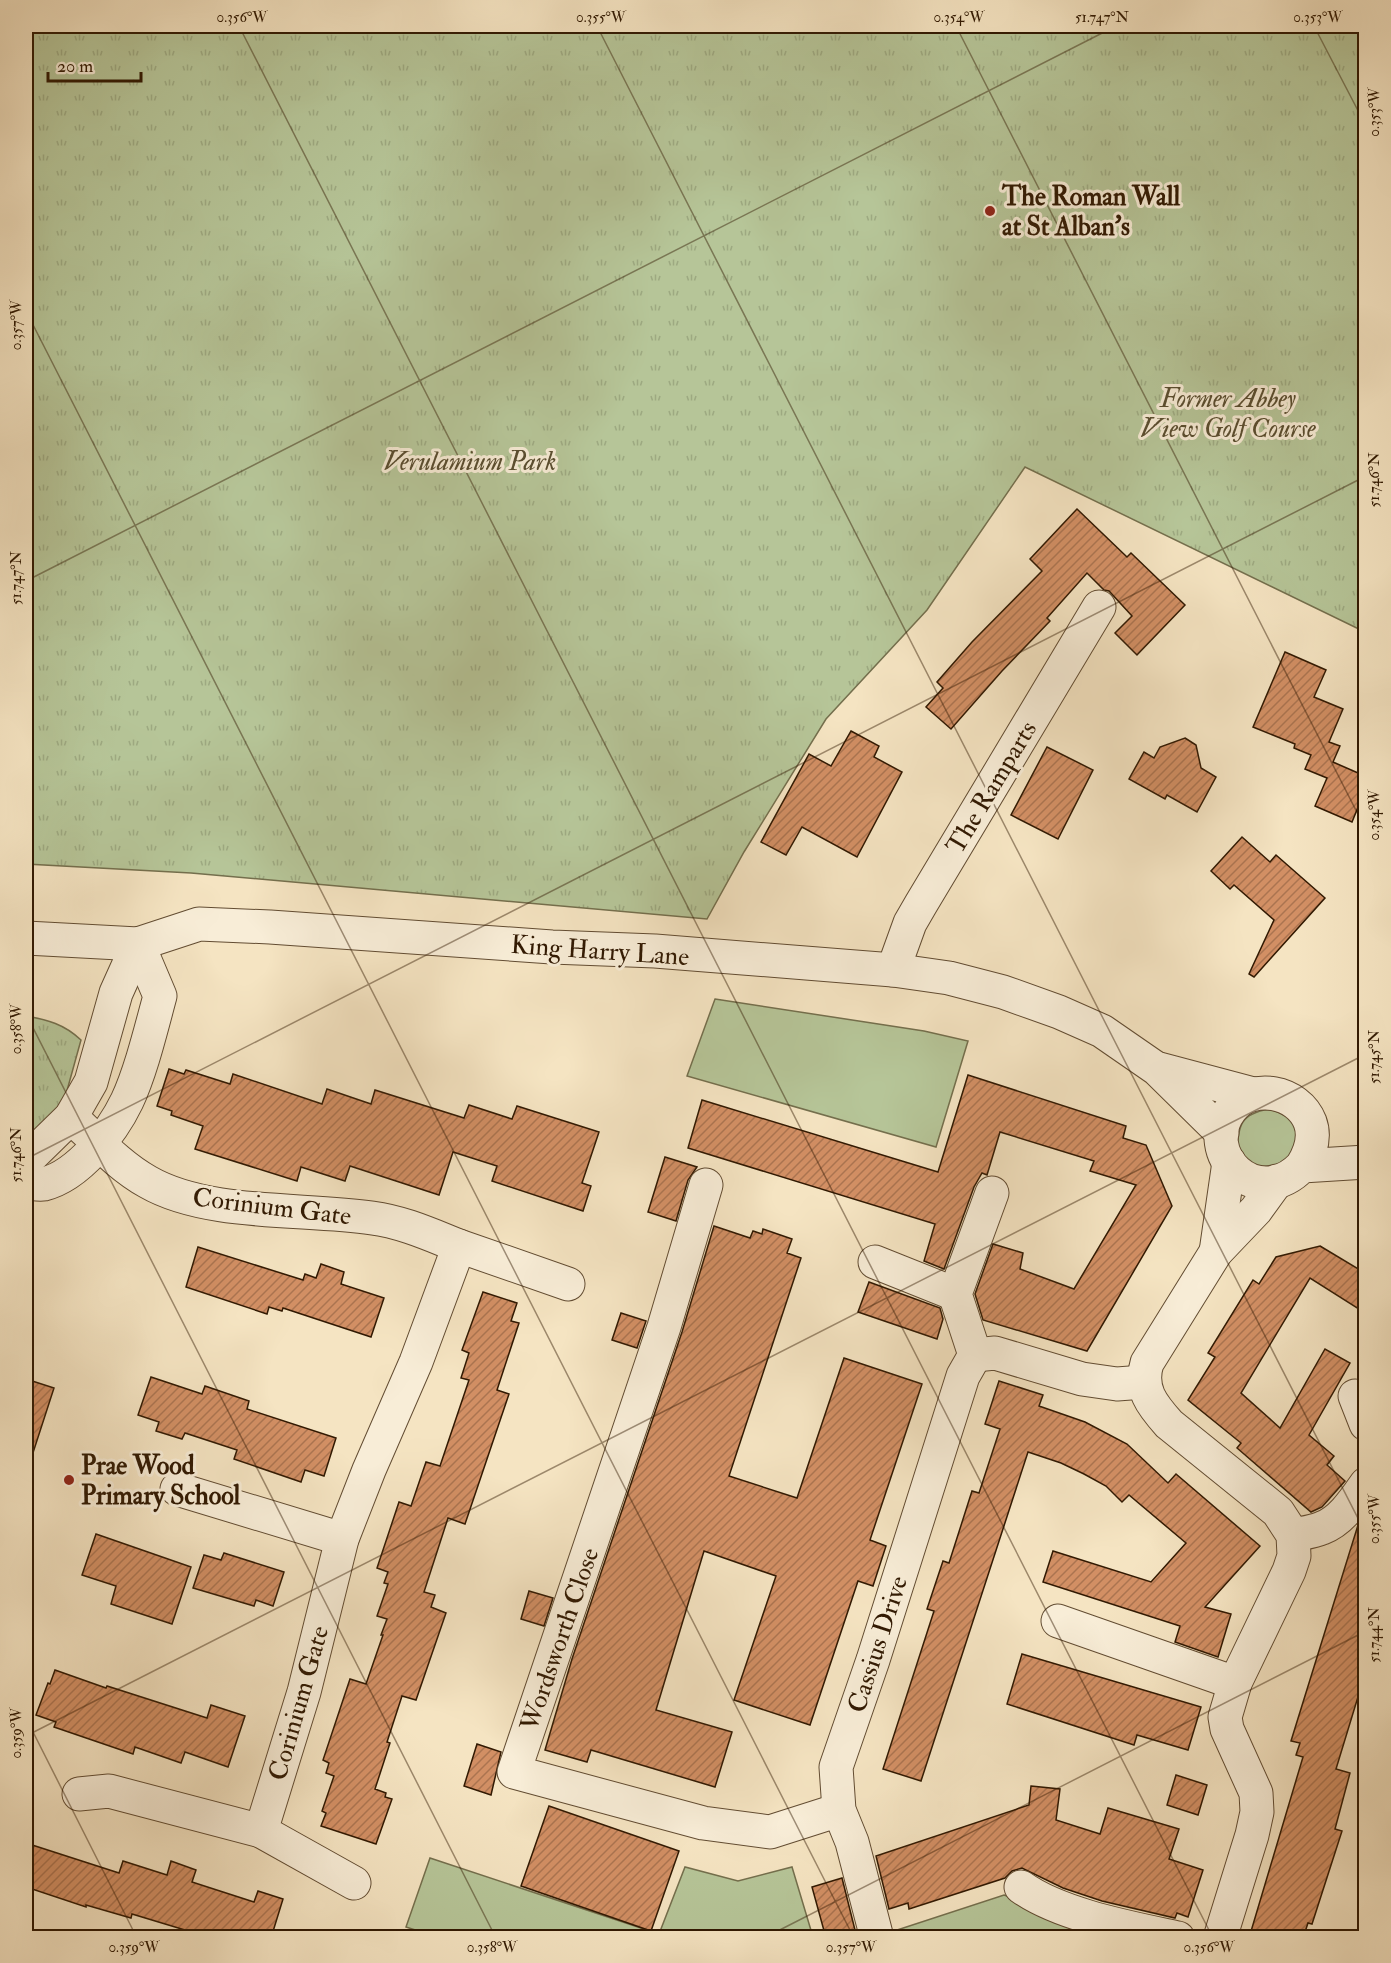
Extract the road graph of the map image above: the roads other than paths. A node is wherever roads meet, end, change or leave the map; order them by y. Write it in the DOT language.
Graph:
graph roads {
  1 [pos="1099,607"];
  2 [pos="26,938"];
  3 [pos="138,944"];
  4 [pos="893,970"];
  5 [pos="1157,1069"];
  6 [pos="1253,1094"];
  7 [pos="71,1117"];
  8 [pos="1310,1122"];
  9 [pos="99,1143"];
  10 [pos="1225,1147"];
  11 [pos="26,1161"];
  12 [pos="1365,1161"];
  13 [pos="1289,1174"];
  14 [pos="26,1183"];
  15 [pos="706,1185"];
  16 [pos="992,1193"];
  17 [pos="459,1246"];
  18 [pos="1216,1252"];
  19 [pos="874,1262"];
  20 [pos="568,1284"];
  21 [pos="955,1294"];
  22 [pos="975,1355"];
  23 [pos="1144,1382"];
  24 [pos="1365,1484"];
  25 [pos="177,1490"];
  26 [pos="1293,1535"];
  27 [pos="342,1539"];
  28 [pos="1058,1621"];
  29 [pos="1235,1683"];
  30 [pos="79,1794"];
  31 [pos="839,1810"];
  32 [pos="261,1831"];
  33 [pos="354,1883"];
  34 [pos="1021,1887"];
  35 [pos="877,1938"];
  36 [pos="1178,1938"];
  37 [pos="1220,1938"];
  1 -- 4 [label="street, The Ramparts"];
  2 -- 3 [label="street, King Harry Lane"];
  3 -- 4 [label="street, King Harry Lane"];
  3 -- 7 [label="street"];
  3 -- 9 [label="street"];
  4 -- 5 [label="street, King Harry Lane"];
  5 -- 6 [label="street, King Harry Lane"];
  5 -- 10 [label="street, King Harry Lane"];
  6 -- 8 [label="street"];
  6 -- 10 [label="street"];
  7 -- 9 [label="street, Corinium Gate"];
  7 -- 11 [label="street"];
  8 -- 12 [label="street, King Harry Lane"];
  8 -- 13 [label="street"];
  9 -- 14 [label="street"];
  9 -- 17 [label="street, Corinium Gate"];
  10 -- 13 [label="street, King Harry Lane"];
  10 -- 18 [label="street"];
  12 -- 13 [label="street, King Harry Lane"];
  13 -- 18 [label="street"];
  15 -- 31 [label="street, Wordsworth Close"];
  16 -- 21 [label="street"];
  17 -- 20 [label="street, Corinium Gate"];
  17 -- 27 [label="street, Corinium Gate"];
  18 -- 23 [label="street"];
  19 -- 21 [label="street"];
  21 -- 22 [label="street"];
  22 -- 23 [label="street"];
  22 -- 31 [label="street, Cassius Drive"];
  23 -- 26 [label="street"];
  24 -- 26 [label="street"];
  25 -- 27 [label="street"];
  26 -- 29 [label="street"];
  27 -- 32 [label="street, Corinium Gate"];
  28 -- 29 [label="street"];
  29 -- 37 [label="street"];
  30 -- 32 [label="street"];
  31 -- 35 [label="street, Cassius Drive"];
  32 -- 33 [label="street"];
  34 -- 36 [label="street"];
}
